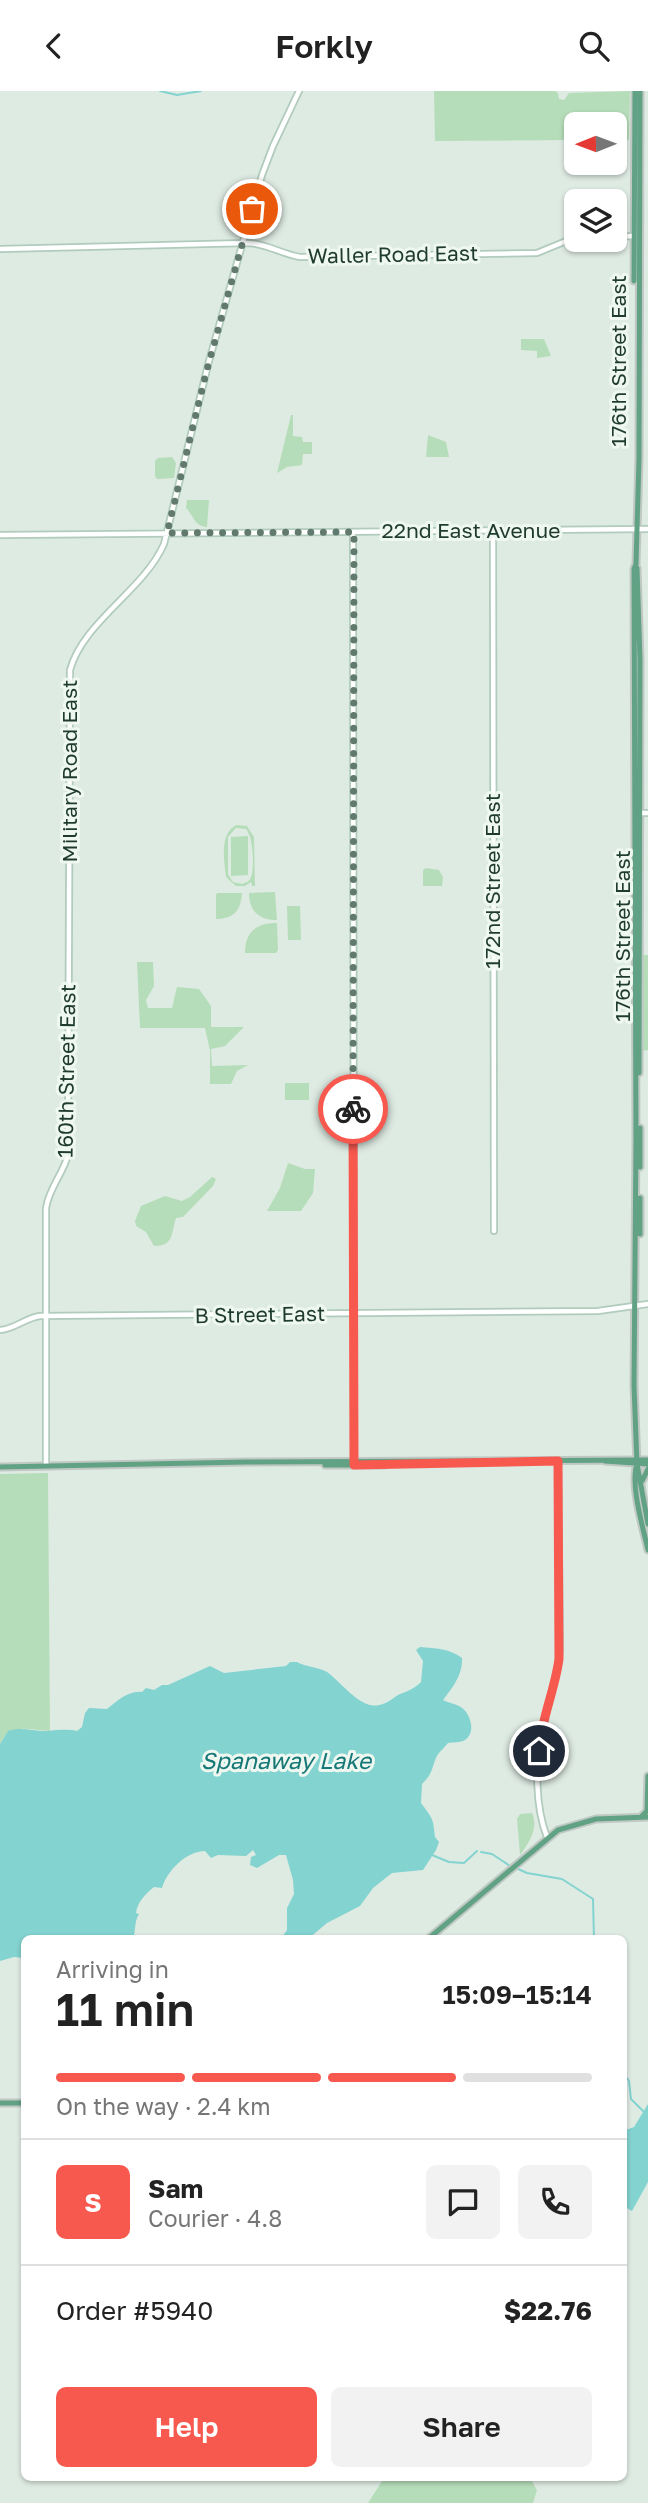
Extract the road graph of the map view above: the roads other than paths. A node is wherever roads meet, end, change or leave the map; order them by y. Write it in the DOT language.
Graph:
graph roads {
  1 [pos="299,91"];
  2 [pos="638,91"];
  3 [pos="627,236"];
  4 [pos="636,236"];
  5 [pos="564,242"];
  6 [pos="242,243"];
  7 [pos="0,249"];
  8 [pos="634,287"];
  9 [pos="638,303"];
  10 [pos="635,375"];
  11 [pos="638,394"];
  12 [pos="638,462"];
  13 [pos="636,529"];
  14 [pos="648,529"];
  15 [pos="493,530"];
  16 [pos="354,532"];
  17 [pos="167,533"];
  18 [pos="0,535"];
  19 [pos="636,564"];
  20 [pos="635,638"];
  21 [pos="640,657"];
  22 [pos="636,664"];
  23 [pos="639,684"];
  24 [pos="637,743"];
  25 [pos="637,813"];
  26 [pos="648,813"];
  27 [pos="635,828"];
  28 [pos="639,857"];
  29 [pos="634,930"];
  30 [pos="638,951"];
  31 [pos="69,958"];
  32 [pos="636,1061"];
  33 [pos="639,1078"];
  34 [pos="636,1086"];
  35 [pos="640,1104"];
  36 [pos="636,1165"];
  37 [pos="640,1187"];
  38 [pos="636,1217"];
  39 [pos="494,1231"];
  40 [pos="639,1245"];
  41 [pos="648,1304"];
  42 [pos="636,1306"];
  43 [pos="354,1314"];
  44 [pos="46,1316"];
  45 [pos="0,1330"];
  46 [pos="558,1461"];
  47 [pos="637,1462"];
  48 [pos="354,1463"];
  49 [pos="648,1464"];
  50 [pos="46,1466"];
  51 [pos="0,1468"];
  52 [pos="642,1483"];
  53 [pos="648,1524"];
  54 [pos="648,1549"];
  55 [pos="648,1776"];
  56 [pos="639,1817"];
  57 [pos="648,1817"];
  58 [pos="547,1837"];
  59 [pos="433,1935"];
  60 [pos="0,2103"];
  61 [pos="21,2103"];
  1 -- 6 [label="street, Military Road East"];
  2 -- 4 [label="main road, 176th Street East"];
  3 -- 4 [label="street"];
  4 -- 8 [label="main road, 176th Street East"];
  4 -- 9 [label="main road, 176th Street East"];
  5 -- 6 [label="street, Waller Road East"];
  6 -- 7 [label="street, Waller Road East"];
  6 -- 17 [label="street, Military Road East"];
  8 -- 9 [label="main road"];
  8 -- 10 [label="main road, 176th Street East"];
  9 -- 11 [label="main road, 176th Street East"];
  10 -- 11 [label="main road"];
  10 -- 12 [label="main road, 176th Street East"];
  11 -- 12 [label="main road, 176th Street East"];
  12 -- 13 [label="main road, 176th Street East"];
  13 -- 14 [label="street, 22nd East Avenue"];
  13 -- 15 [label="street, 22nd East Avenue"];
  13 -- 19 [label="main road, 176th Street East"];
  15 -- 16 [label="street, 22nd East Avenue"];
  15 -- 39 [label="street, 172nd Street East"];
  16 -- 17 [label="street, 22nd East Avenue"];
  16 -- 43 [label="street"];
  17 -- 18 [label="street, 22nd East Avenue"];
  17 -- 31 [label="street, Military Road East"];
  19 -- 20 [label="main road, 176th Street East"];
  19 -- 21 [label="main road, 176th Street East"];
  20 -- 21 [label="main road"];
  20 -- 22 [label="main road, 176th Street East"];
  21 -- 23 [label="main road, 176th Street East"];
  22 -- 23 [label="main road"];
  22 -- 24 [label="main road, 176th Street East"];
  23 -- 24 [label="main road, 176th Street East"];
  24 -- 25 [label="main road, 176th Street East"];
  25 -- 26 [label="street"];
  25 -- 27 [label="main road, 176th Street East"];
  25 -- 28 [label="main road, 176th Street East"];
  27 -- 28 [label="main road"];
  27 -- 29 [label="main road, 176th Street East"];
  28 -- 30 [label="main road, 176th Street East"];
  29 -- 30 [label="main road"];
  29 -- 32 [label="main road, 176th Street East"];
  30 -- 33 [label="main road, 176th Street East"];
  31 -- 44 [label="street, 160th Street East"];
  32 -- 33 [label="main road"];
  32 -- 34 [label="main road, 176th Street East"];
  33 -- 35 [label="main road, 176th Street East"];
  34 -- 35 [label="main road"];
  34 -- 36 [label="main road, 176th Street East"];
  35 -- 37 [label="main road, 176th Street East"];
  36 -- 37 [label="main road"];
  36 -- 38 [label="main road, 176th Street East"];
  37 -- 40 [label="main road, 176th Street East"];
  38 -- 40 [label="main road"];
  38 -- 42 [label="main road, 176th Street East"];
  40 -- 42 [label="main road, 176th Street East"];
  41 -- 42 [label="street, B Street East"];
  42 -- 43 [label="street, B Street East"];
  42 -- 47 [label="main road, 176th Street East"];
  43 -- 44 [label="street, B Street East"];
  43 -- 48 [label="street"];
  43 -- 48 [label="street"];
  44 -- 45 [label="street, B Street East"];
  44 -- 50 [label="street, 160th Street East"];
  46 -- 47 [label="main road"];
  46 -- 48 [label="main road"];
  46 -- 58 [label="street"];
  47 -- 49 [label="main road"];
  47 -- 52 [label="main road"];
  47 -- 54 [label="main road"];
  48 -- 50 [label="main road"];
  49 -- 52 [label="main road"];
  50 -- 51 [label="main road"];
  52 -- 53 [label="main road"];
  55 -- 56 [label="main road"];
  56 -- 57 [label="main road"];
  56 -- 58 [label="main road"];
  58 -- 59 [label="main road"];
  60 -- 61 [label="main road"];
}
